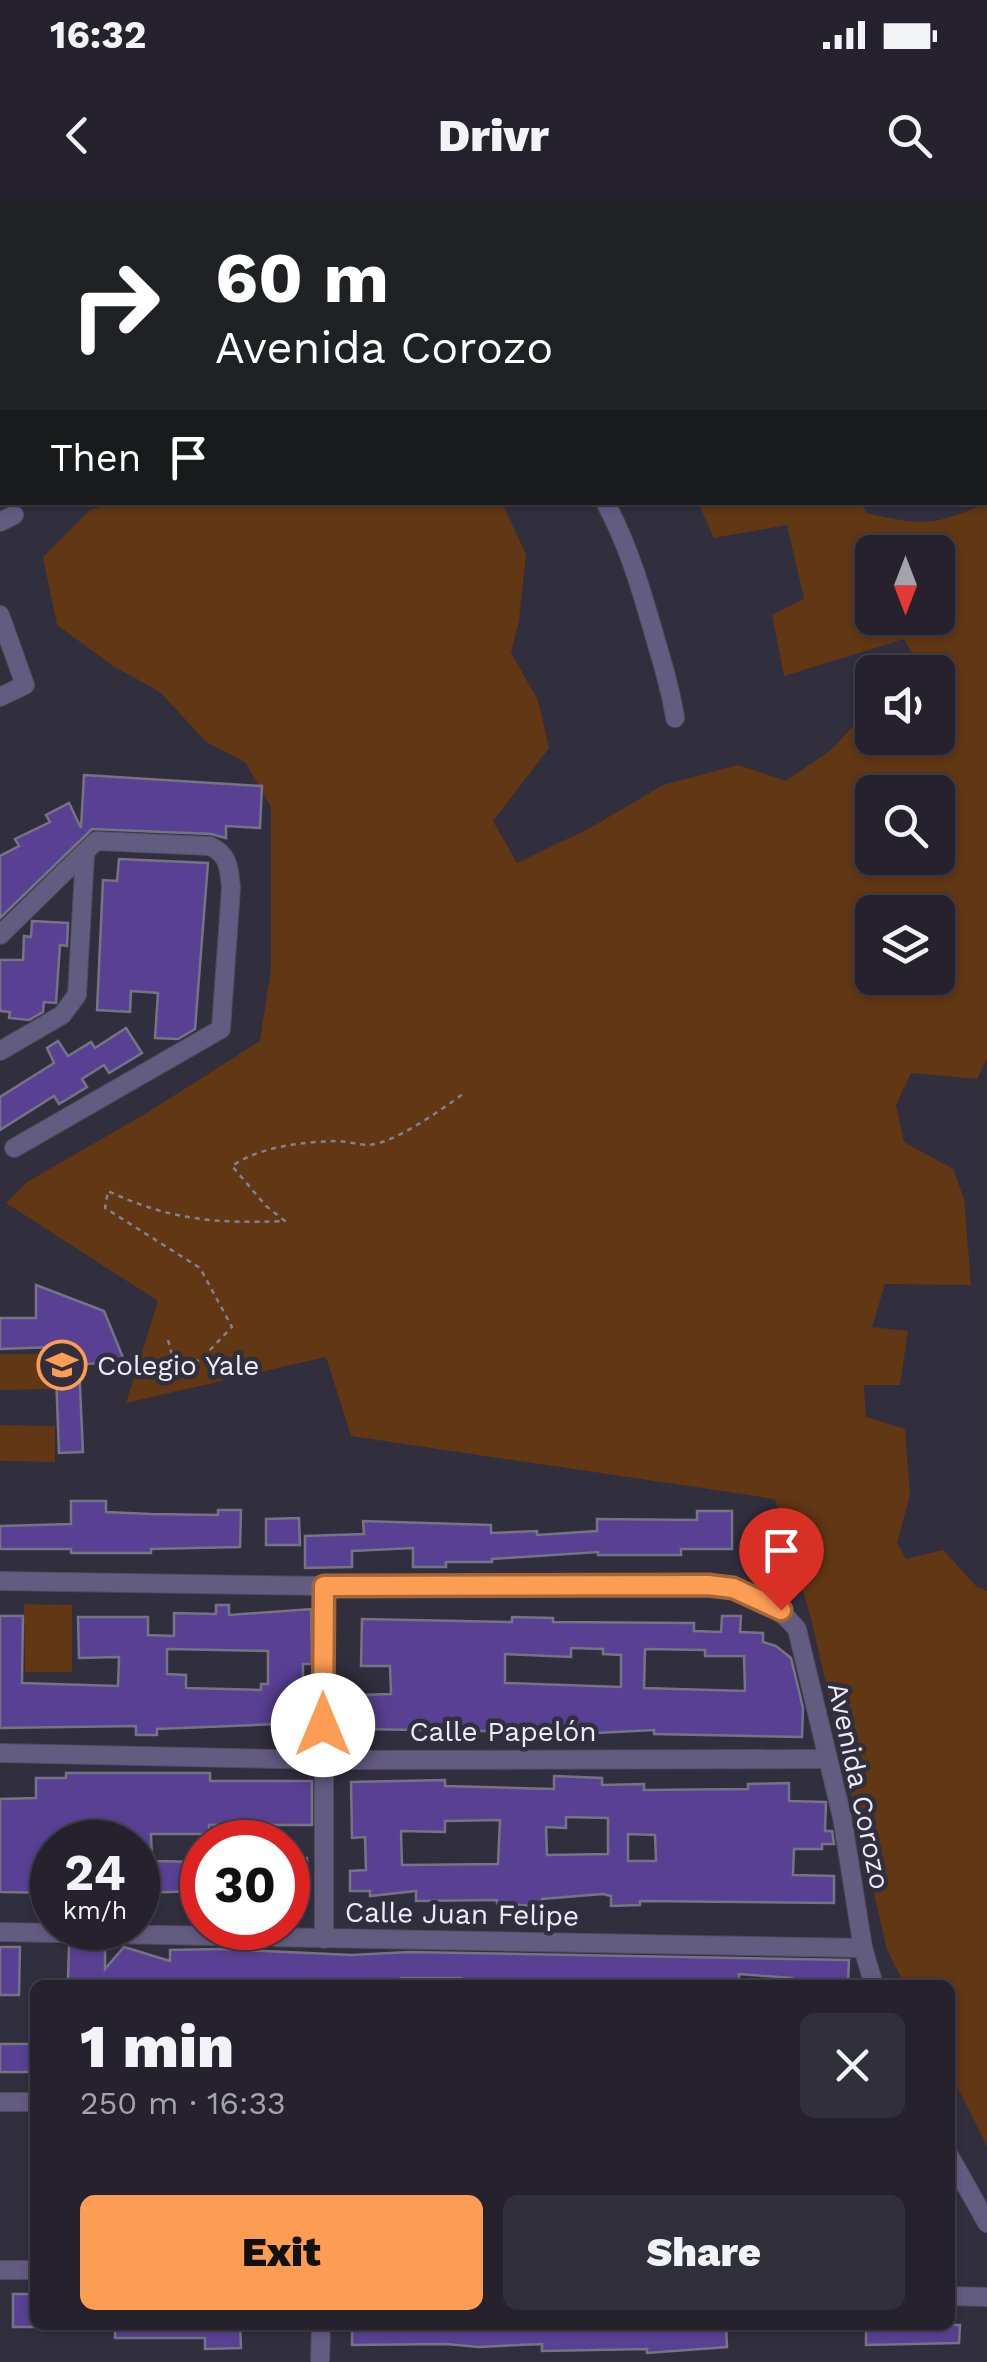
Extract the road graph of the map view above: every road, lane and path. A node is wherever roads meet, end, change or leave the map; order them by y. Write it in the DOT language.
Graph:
graph roads {
  1 [pos="607,505"];
  2 [pos="0,615"];
  3 [pos="0,697"];
  4 [pos="675,718"];
  5 [pos="85,854"];
  6 [pos="0,936"];
  7 [pos="0,1051"];
  8 [pos="464,1094"];
  9 [pos="14,1148"];
  10 [pos="168,1340"];
  11 [pos="0,1580"];
  12 [pos="324,1586"];
  13 [pos="0,1753"];
  14 [pos="828,1759"];
  15 [pos="323,1760"];
  16 [pos="0,1932"];
  17 [pos="324,1938"];
  18 [pos="863,1948"];
  19 [pos="873,1980"];
  20 [pos="0,2102"];
  21 [pos="30,2102"];
  22 [pos="955,2166"];
  23 [pos="987,2222"];
  24 [pos="0,2270"];
  25 [pos="30,2270"];
  26 [pos="955,2296"];
  27 [pos="987,2297"];
  28 [pos="321,2330"];
  29 [pos="320,2362"];
  1 -- 4 [label="street"];
  2 -- 3 [label="street"];
  5 -- 6 [label="street"];
  5 -- 7 [label="street"];
  5 -- 9 [label="street"];
  8 -- 10 [label="path"];
  11 -- 12 [label="street, Avenida Corozo"];
  12 -- 14 [label="street, Avenida Corozo"];
  12 -- 15 [label="street"];
  13 -- 15 [label="street, Calle Papelón"];
  14 -- 15 [label="street, Calle Papelón"];
  14 -- 18 [label="street, Avenida Corozo"];
  15 -- 17 [label="street"];
  16 -- 17 [label="street, Calle Juan Felipe"];
  17 -- 18 [label="street, Calle Juan Felipe"];
  18 -- 19 [label="street, Avenida Corozo"];
  20 -- 21 [label="street"];
  22 -- 23 [label="street"];
  24 -- 25 [label="street"];
  26 -- 27 [label="street"];
  28 -- 29 [label="street"];
}
